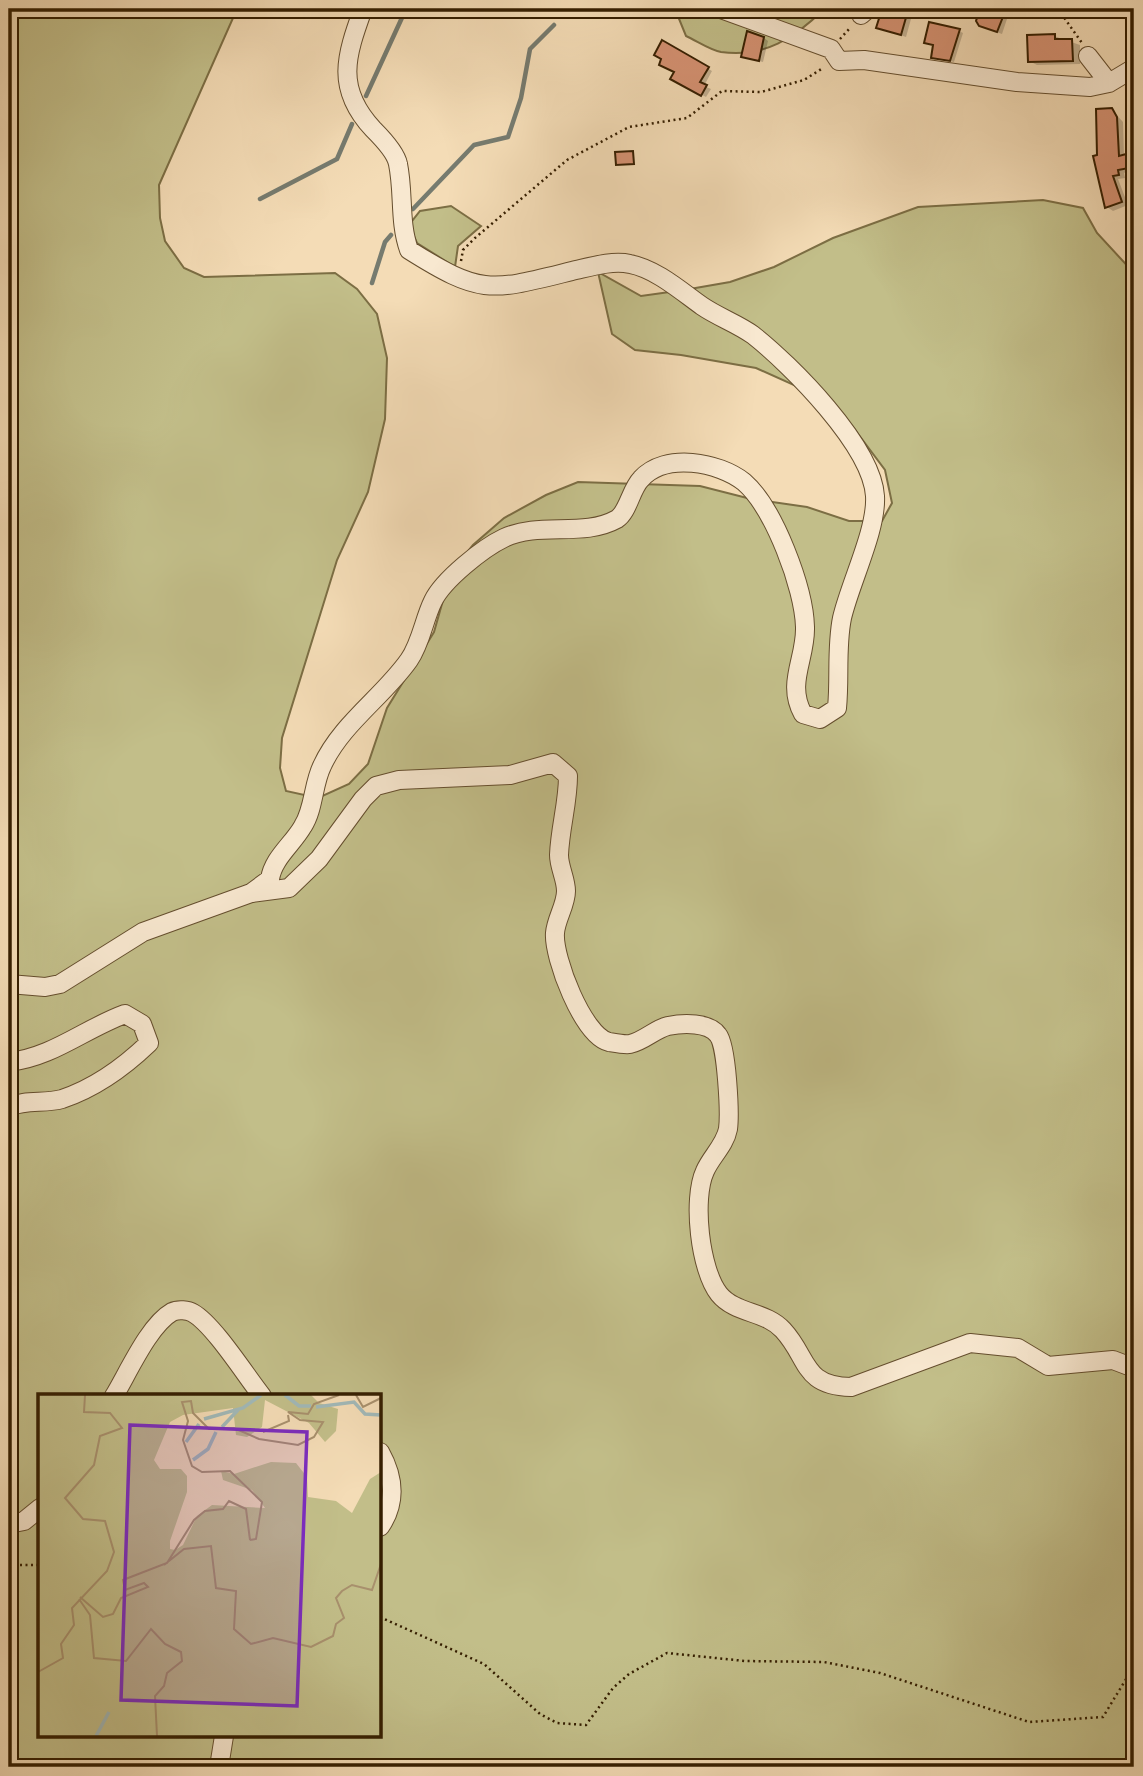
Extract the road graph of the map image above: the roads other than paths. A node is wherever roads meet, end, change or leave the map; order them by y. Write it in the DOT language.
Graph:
graph roads {
  1 [pos="363,9"];
  2 [pos="527,9"];
  3 [pos="575,9"];
  4 [pos="721,9"];
  5 [pos="1088,56"];
  6 [pos="1134,68"];
  7 [pos="1109,83"];
  8 [pos="251,894"];
  9 [pos="9,984"];
  10 [pos="9,1062"];
  11 [pos="9,1107"];
  12 [pos="1134,1368"];
  13 [pos="115,1394"];
  14 [pos="260,1394"];
  15 [pos="382,1456"];
  16 [pos="38,1510"];
  17 [pos="9,1524"];
  18 [pos="382,1524"];
  19 [pos="224,1738"];
  20 [pos="219,1767"];
  1 -- 8 [label="street"];
  2 -- 3 [label="street"];
  4 -- 7 [label="street"];
  5 -- 7 [label="street"];
  6 -- 7 [label="street"];
  8 -- 9 [label="street"];
  8 -- 12 [label="street"];
  10 -- 11 [label="street"];
  13 -- 14 [label="street"];
  15 -- 18 [label="street"];
  16 -- 17 [label="street"];
  19 -- 20 [label="street"];
}
